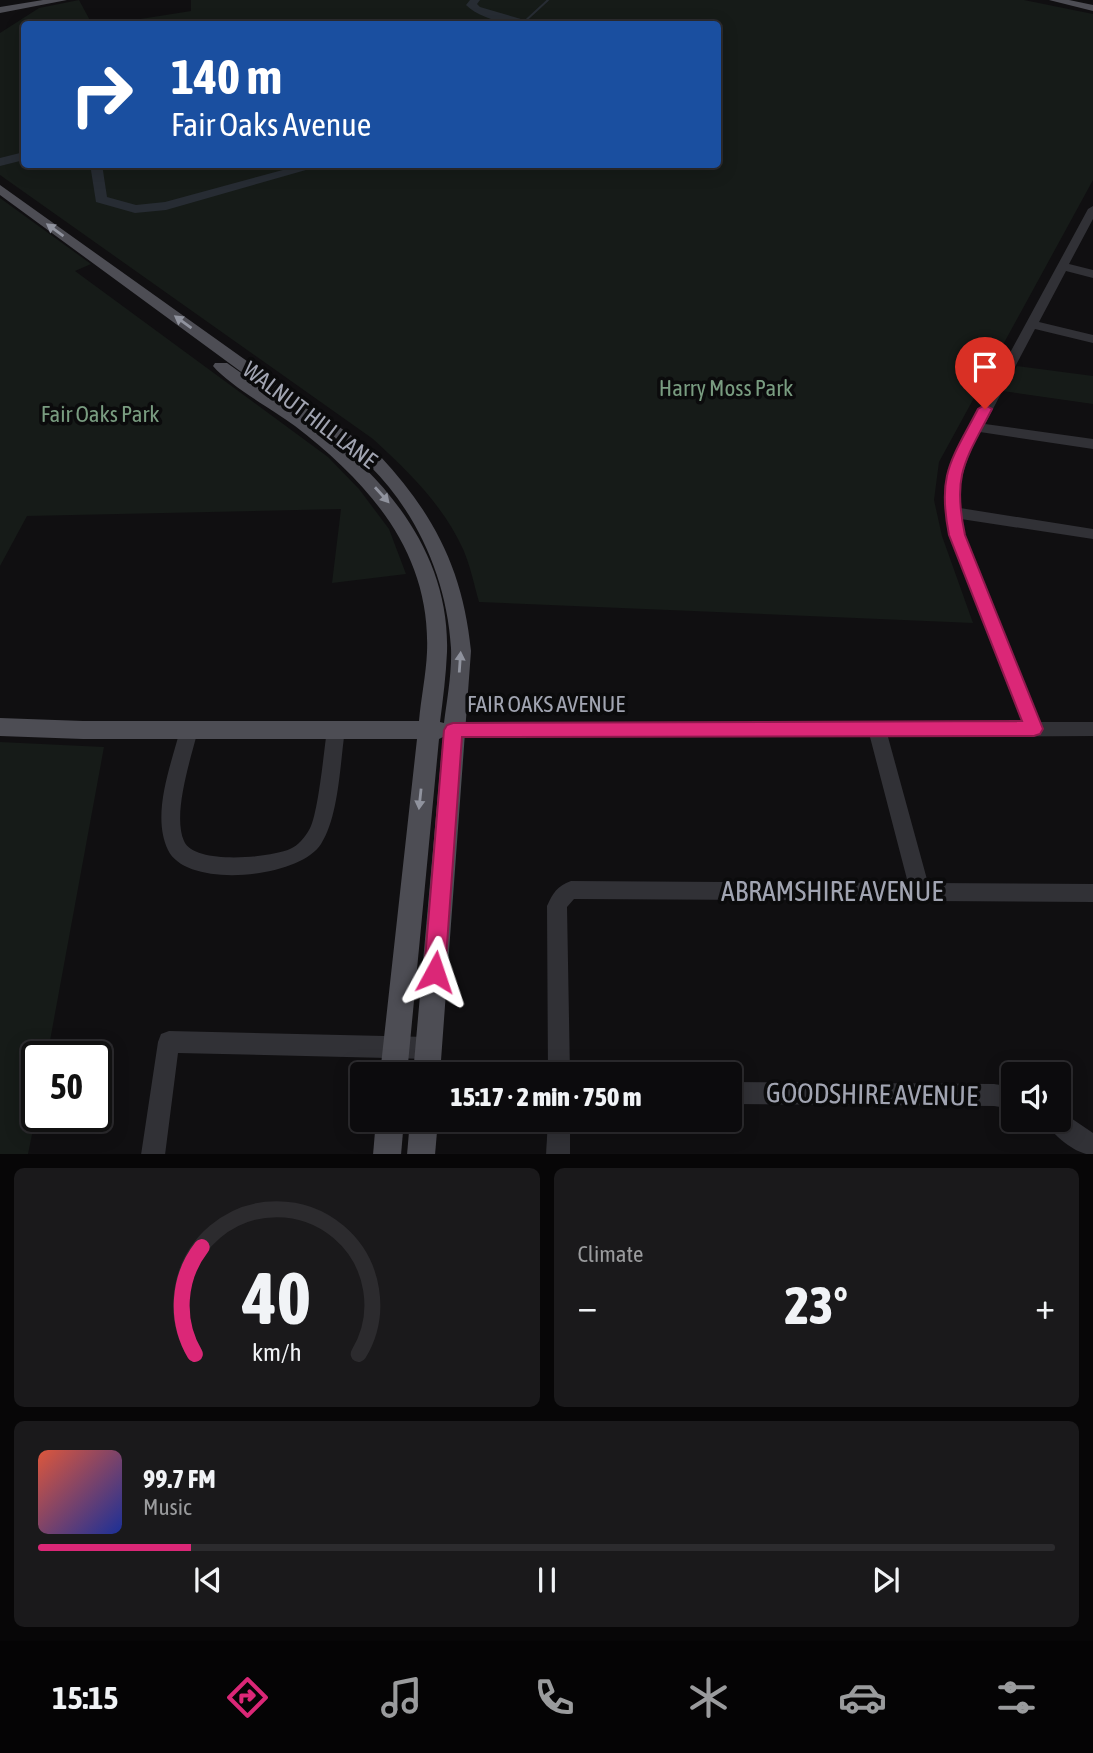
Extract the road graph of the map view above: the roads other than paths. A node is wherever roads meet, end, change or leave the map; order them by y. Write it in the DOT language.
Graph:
graph roads {
  1 [pos="36,0"];
  2 [pos="62,0"];
  3 [pos="1054,0"];
  4 [pos="1076,0"];
  5 [pos="1093,6"];
  6 [pos="0,8"];
  7 [pos="0,189"];
  8 [pos="0,205"];
  9 [pos="1093,209"];
  10 [pos="1062,266"];
  11 [pos="103,273"];
  12 [pos="1093,274"];
  13 [pos="1031,324"];
  14 [pos="1093,339"];
  15 [pos="232,365"];
  16 [pos="975,427"];
  17 [pos="339,443"];
  18 [pos="1093,444"];
  19 [pos="952,512"];
  20 [pos="1093,534"];
  21 [pos="0,727"];
  22 [pos="1034,729"];
  23 [pos="1093,729"];
  24 [pos="189,730"];
  25 [pos="336,730"];
  26 [pos="453,730"];
  27 [pos="877,730"];
  28 [pos="427,731"];
  29 [pos="919,891"];
  30 [pos="1093,893"];
  31 [pos="395,1046"];
  32 [pos="428,1061"];
  33 [pos="394,1062"];
  34 [pos="559,1062"];
  35 [pos="742,1093"];
  36 [pos="1001,1096"];
  37 [pos="1071,1131"];
  38 [pos="389,1132"];
  39 [pos="423,1132"];
  40 [pos="559,1132"];
  41 [pos="1093,1147"];
  42 [pos="153,1154"];
  43 [pos="387,1154"];
  44 [pos="421,1154"];
  45 [pos="558,1154"];
  1 -- 6 [label="main road"];
  2 -- 6 [label="main road"];
  3 -- 5 [label="main road"];
  4 -- 5 [label="main road"];
  11 -- 7 [label="main road, WALNUT HILL LANE, one-way"];
  8 -- 11 [label="main road, WALNUT HILL LANE"];
  9 -- 10 [label="street"];
  10 -- 12 [label="street"];
  10 -- 13 [label="street"];
  11 -- 15 [label="main road, WALNUT HILL LANE"];
  13 -- 14 [label="street"];
  13 -- 16 [label="street"];
  15 -- 17 [label="main road, WALNUT HILL LANE"];
  16 -- 18 [label="street"];
  16 -- 19 [label="street"];
  26 -- 17 [label="main road, WALNUT HILL LANE, one-way"];
  17 -- 28 [label="main road, WALNUT HILL LANE, one-way"];
  19 -- 20 [label="street"];
  19 -- 22 [label="street"];
  21 -- 24 [label="main road, FAIR OAKS AVENUE"];
  22 -- 23 [label="street, FAIR OAKS AVENUE"];
  22 -- 27 [label="street, FAIR OAKS AVENUE"];
  24 -- 25 [label="main road, FAIR OAKS AVENUE"];
  24 -- 25 [label="street"];
  25 -- 28 [label="main road, FAIR OAKS AVENUE"];
  26 -- 27 [label="street, FAIR OAKS AVENUE"];
  26 -- 28 [label="main road, FAIR OAKS AVENUE"];
  26 -- 32 [label="main road, WALNUT HILL LANE"];
  27 -- 29 [label="street"];
  28 -- 31 [label="main road, WALNUT HILL LANE, one-way"];
  29 -- 30 [label="street, ABRAMSHIRE AVENUE"];
  29 -- 34 [label="street, ABRAMSHIRE AVENUE"];
  31 -- 32 [label="street"];
  31 -- 33 [label="main road, WALNUT HILL LANE"];
  31 -- 42 [label="street"];
  35 -- 36 [label="street, GOODSHIRE AVENUE"];
  37 -- 41 [label="street"];
  38 -- 43 [label="main road"];
  39 -- 44 [label="main road"];
  40 -- 45 [label="street"];
}
